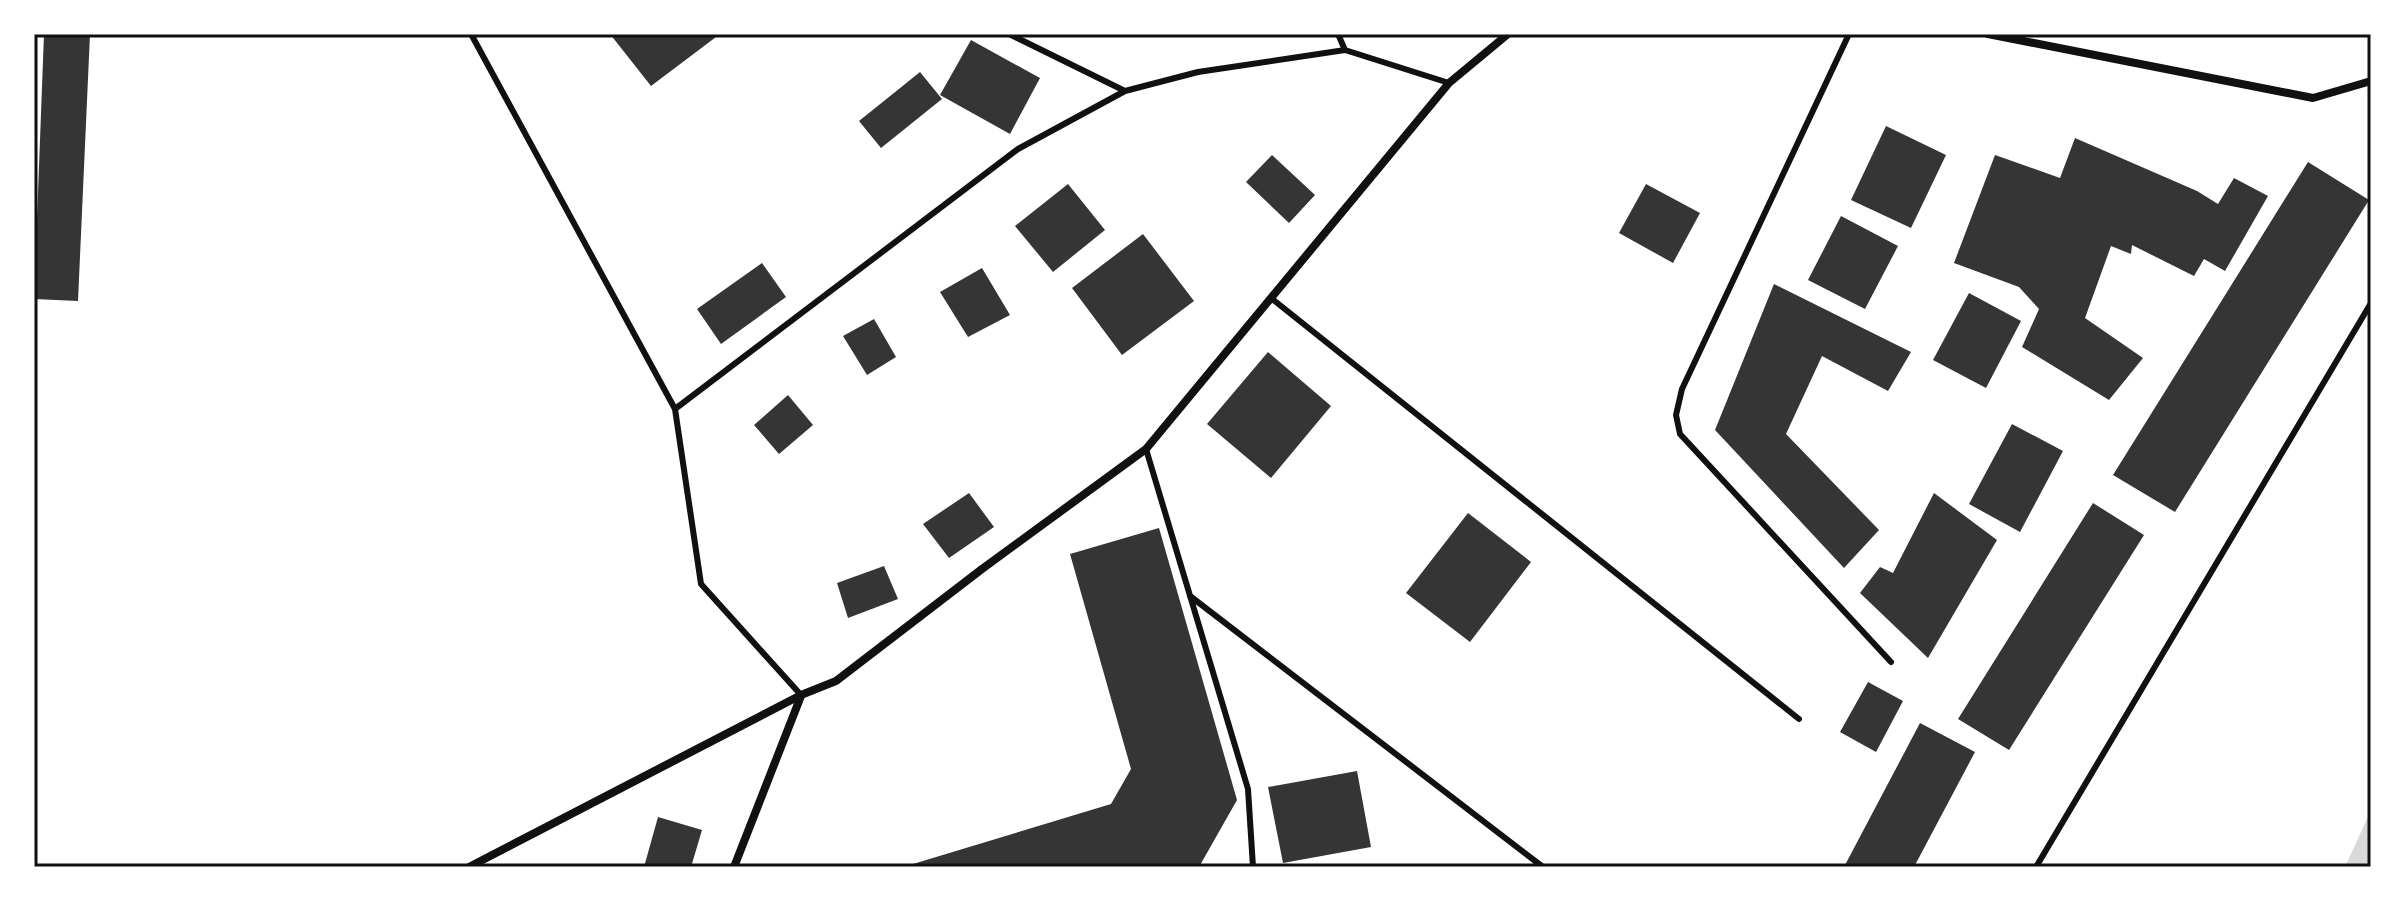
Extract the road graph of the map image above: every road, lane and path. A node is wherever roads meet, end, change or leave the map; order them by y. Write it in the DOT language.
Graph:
graph roads {
  1 [pos="471,34"];
  2 [pos="1009,34"];
  3 [pos="1338,34"];
  4 [pos="1508,34"];
  5 [pos="1849,34"];
  6 [pos="1988,34"];
  7 [pos="1345,50"];
  8 [pos="2371,81"];
  9 [pos="1449,83"];
  10 [pos="1125,91"];
  11 [pos="1271,298"];
  12 [pos="2371,303"];
  13 [pos="675,409"];
  14 [pos="1146,449"];
  15 [pos="1190,596"];
  16 [pos="1891,662"];
  17 [pos="801,695"];
  18 [pos="1799,719"];
  19 [pos="469,867"];
  20 [pos="734,867"];
  21 [pos="1253,867"];
  22 [pos="1543,867"];
  23 [pos="2036,867"];
  1 -- 13 [label="lane"];
  2 -- 10 [label="lane"];
  3 -- 7 [label="lane"];
  4 -- 9 [label="street"];
  5 -- 16 [label="lane"];
  6 -- 8 [label="street"];
  7 -- 9 [label="lane"];
  7 -- 10 [label="lane"];
  9 -- 11 [label="street"];
  10 -- 13 [label="lane"];
  11 -- 14 [label="street"];
  11 -- 18 [label="lane"];
  12 -- 23 [label="lane"];
  13 -- 17 [label="lane"];
  14 -- 15 [label="lane"];
  14 -- 17 [label="street"];
  15 -- 21 [label="lane"];
  15 -- 22 [label="lane"];
  17 -- 19 [label="street"];
  17 -- 20 [label="street"];
}
